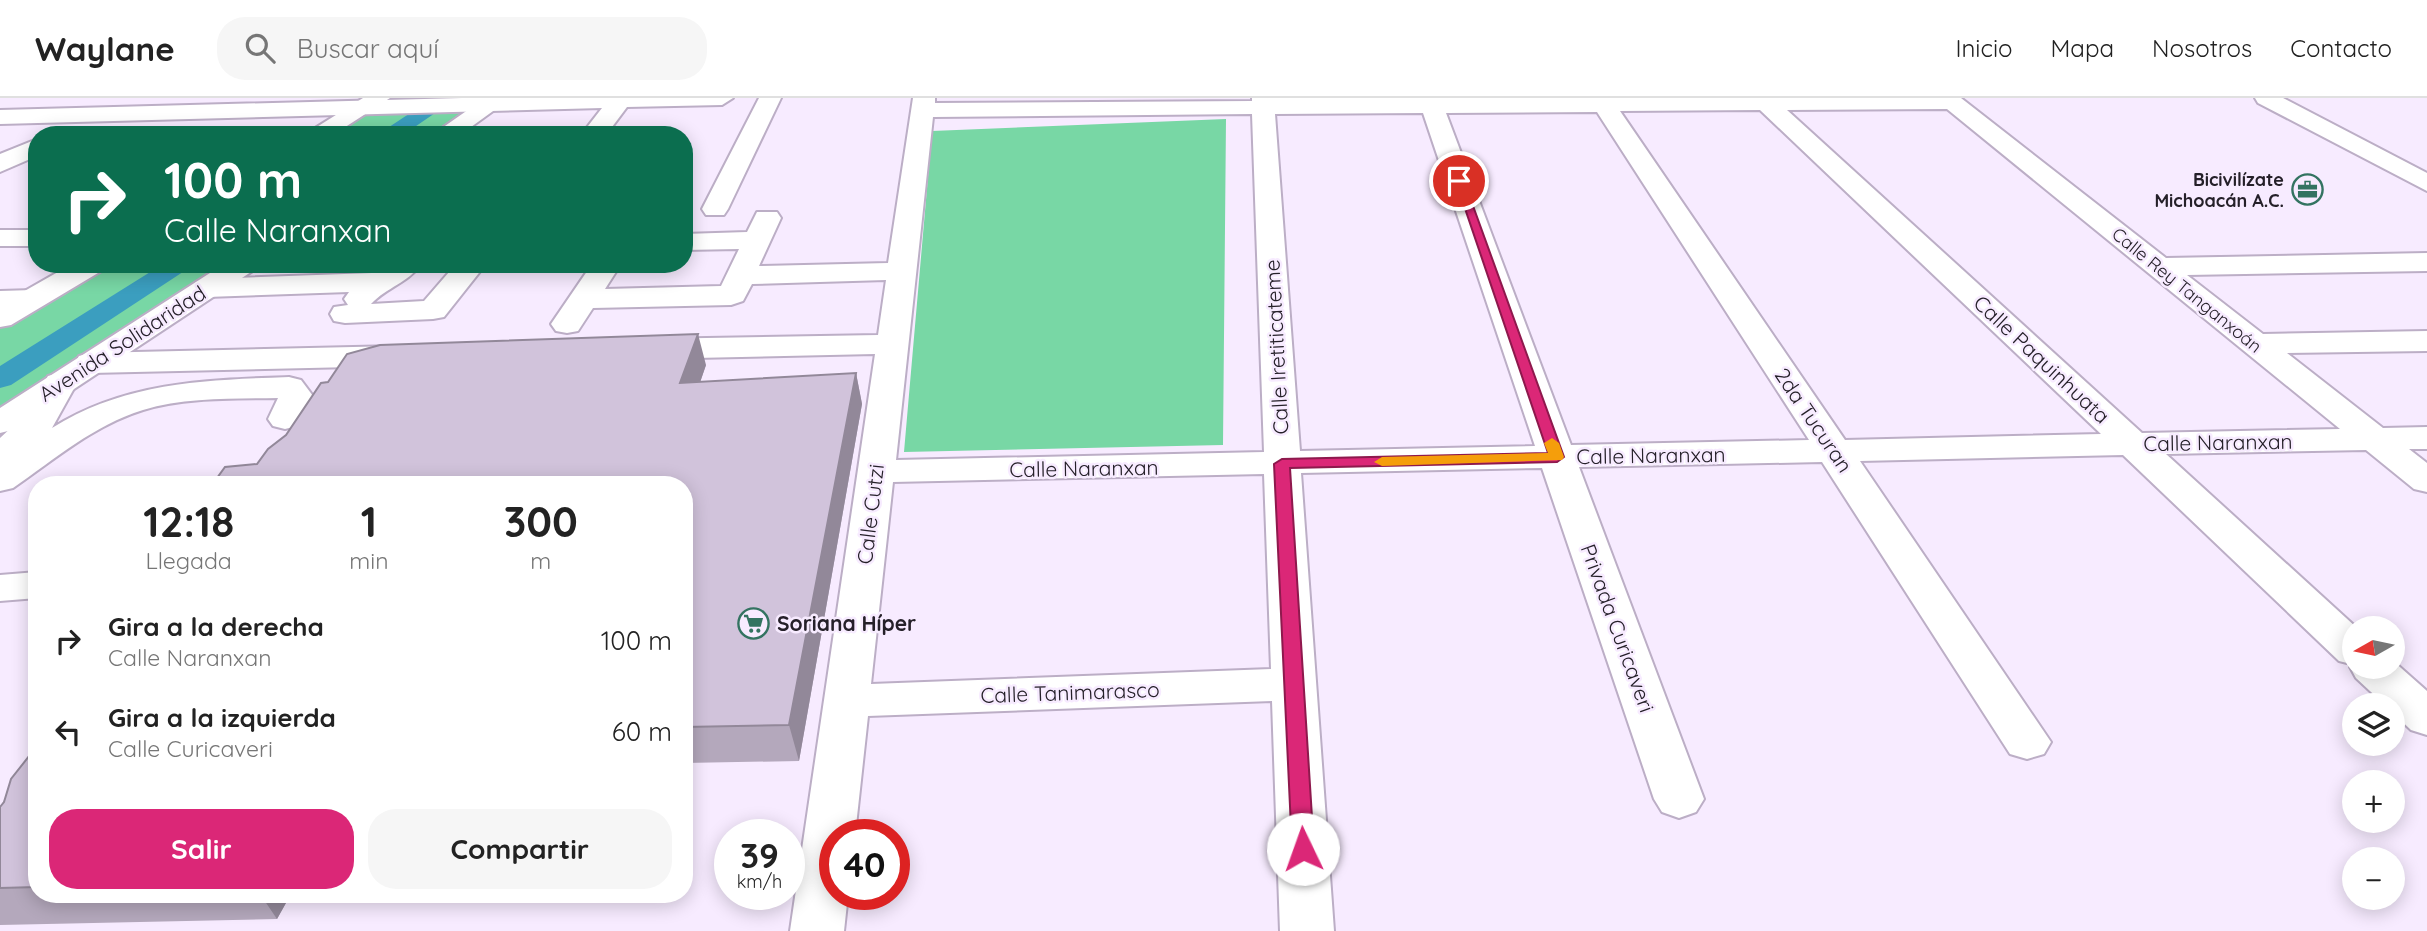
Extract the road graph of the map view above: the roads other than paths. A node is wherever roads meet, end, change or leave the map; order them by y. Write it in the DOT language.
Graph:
graph roads {
  1 [pos="134,98"];
  2 [pos="722,98"];
  3 [pos="770,98"];
  4 [pos="2266,98"];
  5 [pos="1950,100"];
  6 [pos="495,101"];
  7 [pos="620,101"];
  8 [pos="1602,101"];
  9 [pos="1763,101"];
  10 [pos="372,102"];
  11 [pos="1431,102"];
  12 [pos="1263,103"];
  13 [pos="923,104"];
  14 [pos="1080,104"];
  15 [pos="101,114"];
  16 [pos="0,117"];
  17 [pos="77,126"];
  18 [pos="331,126"];
  19 [pos="458,126"];
  20 [pos="600,126"];
  21 [pos="28,150"];
  22 [pos="2416,152"];
  23 [pos="2370,153"];
  24 [pos="0,164"];
  25 [pos="2427,183"];
  26 [pos="715,209"];
  27 [pos="0,238"];
  28 [pos="28,238"];
  29 [pos="693,241"];
  30 [pos="2427,262"];
  31 [pos="2158,267"];
  32 [pos="901,271"];
  33 [pos="78,273"];
  34 [pos="230,273"];
  35 [pos="396,273"];
  36 [pos="464,273"];
  37 [pos="601,273"];
  38 [pos="375,282"];
  39 [pos="207,288"];
  40 [pos="732,295"];
  41 [pos="33,299"];
  42 [pos="584,299"];
  43 [pos="0,300"];
  44 [pos="0,318"];
  45 [pos="2427,341"];
  46 [pos="567,342"];
  47 [pos="892,344"];
  48 [pos="2255,344"];
  49 [pos="616,350"];
  50 [pos="422,355"];
  51 [pos="353,357"];
  52 [pos="91,363"];
  53 [pos="60,383"];
  54 [pos="0,423"];
  55 [pos="2427,438"];
  56 [pos="2373,439"];
  57 [pos="2133,444"];
  58 [pos="1834,451"];
  59 [pos="0,457"];
  60 [pos="1557,457"];
  61 [pos="1282,464"];
  62 [pos="876,471"];
  63 [pos="0,480"];
  64 [pos="2427,481"];
  65 [pos="28,586"];
  66 [pos="0,588"];
  67 [pos="2342,639"];
  68 [pos="2385,679"];
  69 [pos="1294,684"];
  70 [pos="846,701"];
  71 [pos="2427,718"];
  72 [pos="2027,742"];
  73 [pos="1679,799"];
  74 [pos="817,931"];
  75 [pos="1307,931"];
  1 -- 15 [label="street"];
  2 -- 7 [label="street"];
  3 -- 26 [label="street"];
  4 -- 23 [label="street"];
  5 -- 9 [label="street"];
  5 -- 31 [label="street, Calle Rey Tanganxoán"];
  6 -- 7 [label="street"];
  6 -- 10 [label="street"];
  6 -- 19 [label="street"];
  7 -- 20 [label="street"];
  8 -- 9 [label="street"];
  8 -- 11 [label="street"];
  8 -- 58 [label="street, 2da Tucuran"];
  9 -- 57 [label="street, Calle Paquinhuata"];
  10 -- 15 [label="street"];
  10 -- 18 [label="street"];
  11 -- 12 [label="street"];
  11 -- 60 [label="street, Privada Curicaveri"];
  12 -- 14 [label="street"];
  12 -- 61 [label="street, Calle Iretiticateme"];
  13 -- 14 [label="street"];
  13 -- 32 [label="street, Calle Cutzi"];
  15 -- 16 [label="street"];
  15 -- 17 [label="street"];
  21 -- 24 [label="street"];
  22 -- 23 [label="street"];
  23 -- 25 [label="street"];
  27 -- 28 [label="street"];
  29 -- 40 [label="street"];
  30 -- 31 [label="street"];
  31 -- 48 [label="street, Calle Rey Tanganxoán"];
  32 -- 40 [label="street"];
  32 -- 47 [label="street, Calle Cutzi"];
  33 -- 41 [label="street"];
  34 -- 39 [label="street, Avenida Solidaridad"];
  35 -- 38 [label="street"];
  36 -- 38 [label="street"];
  37 -- 42 [label="street"];
  38 -- 39 [label="street"];
  39 -- 52 [label="street, Avenida Solidaridad"];
  40 -- 42 [label="street"];
  41 -- 43 [label="street"];
  41 -- 44 [label="street"];
  42 -- 46 [label="street"];
  45 -- 48 [label="street"];
  47 -- 49 [label="street"];
  47 -- 62 [label="street, Calle Cutzi"];
  48 -- 56 [label="street, Calle Rey Tanganxoán"];
  50 -- 51 [label="street"];
  51 -- 52 [label="street"];
  51 -- 63 [label="street"];
  52 -- 53 [label="street, Avenida Solidaridad"];
  53 -- 54 [label="street, Avenida Solidaridad"];
  53 -- 59 [label="street"];
  55 -- 56 [label="street, Calle Naranxan"];
  56 -- 57 [label="street, Calle Naranxan"];
  56 -- 64 [label="street, Calle Rey Tanganxoán"];
  57 -- 58 [label="street, Calle Naranxan"];
  57 -- 67 [label="street, Calle Paquinhuata"];
  58 -- 60 [label="street, Calle Naranxan"];
  58 -- 72 [label="street, 2da Tucuran"];
  60 -- 61 [label="street, Calle Naranxan"];
  60 -- 73 [label="street, Privada Curicaveri"];
  61 -- 62 [label="street, Calle Naranxan"];
  61 -- 69 [label="street, Calle Iretiticateme"];
  62 -- 70 [label="street, Calle Cutzi"];
  65 -- 66 [label="street"];
  68 -- 71 [label="street"];
  69 -- 70 [label="street, Calle Tanimarasco"];
  69 -- 75 [label="street, Calle Iretiticateme"];
  70 -- 74 [label="street, Calle Cutzi"];
}
